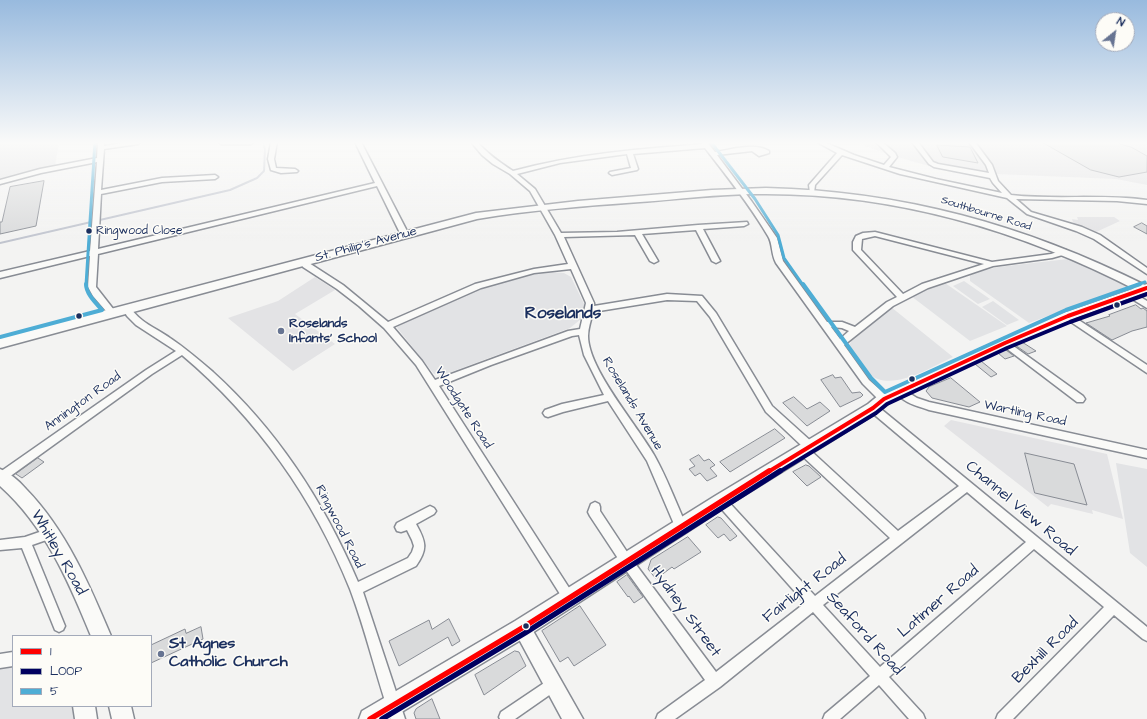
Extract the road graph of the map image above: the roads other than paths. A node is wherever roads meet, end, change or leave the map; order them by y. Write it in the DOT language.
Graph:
graph roads {
  1 [pos="23,176"];
  2 [pos="99,176"];
  3 [pos="374,176"];
  4 [pos="515,176"];
  5 [pos="729,176"];
  6 [pos="820,176"];
  7 [pos="915,176"];
  8 [pos="992,176"];
  9 [pos="215,177"];
  10 [pos="0,182"];
  11 [pos="378,184"];
  12 [pos="741,191"];
  13 [pos="812,192"];
  14 [pos="98,193"];
  15 [pos="1009,196"];
  16 [pos="1147,202"];
  17 [pos="544,206"];
  18 [pos="744,224"];
  19 [pos="698,227"];
  20 [pos="638,233"];
  21 [pos="405,235"];
  22 [pos="559,235"];
  23 [pos="94,252"];
  24 [pos="1063,252"];
  25 [pos="654,261"];
  26 [pos="716,261"];
  27 [pos="304,262"];
  28 [pos="992,264"];
  29 [pos="574,266"];
  30 [pos="1147,272"];
  31 [pos="0,275"];
  32 [pos="1145,288"];
  33 [pos="1130,294"];
  34 [pos="901,298"];
  35 [pos="1147,306"];
  36 [pos="127,309"];
  37 [pos="590,310"];
  38 [pos="110,314"];
  39 [pos="1068,316"];
  40 [pos="826,325"];
  41 [pos="387,326"];
  42 [pos="584,331"];
  43 [pos="855,331"];
  44 [pos="0,343"];
  45 [pos="1005,343"];
  46 [pos="840,344"];
  47 [pos="182,351"];
  48 [pos="1147,370"];
  49 [pos="433,385"];
  50 [pos="901,392"];
  51 [pos="611,396"];
  52 [pos="1080,399"];
  53 [pos="879,404"];
  54 [pos="548,413"];
  55 [pos="806,448"];
  56 [pos="1147,454"];
  57 [pos="1,477"];
  58 [pos="967,486"];
  59 [pos="722,501"];
  60 [pos="595,507"];
  61 [pos="430,511"];
  62 [pos="681,527"];
  63 [pos="51,533"];
  64 [pos="898,538"];
  65 [pos="24,542"];
  66 [pos="1034,542"];
  67 [pos="0,545"];
  68 [pos="627,562"];
  69 [pos="356,589"];
  70 [pos="568,598"];
  71 [pos="813,604"];
  72 [pos="1113,607"];
  73 [pos="59,626"];
  74 [pos="522,628"];
  75 [pos="98,635"];
  76 [pos="1147,635"];
  77 [pos="12,658"];
  78 [pos="0,661"];
  79 [pos="879,676"];
  80 [pos="716,682"];
  81 [pos="553,684"];
  82 [pos="84,707"];
  83 [pos="120,707"];
  84 [pos="396,712"];
  85 [pos="86,719"];
  86 [pos="123,719"];
  87 [pos="370,719"];
  88 [pos="507,719"];
  89 [pos="573,719"];
  90 [pos="663,719"];
  91 [pos="830,719"];
  92 [pos="918,719"];
  93 [pos="1003,719"];
  1 -- 10 [label="street"];
  2 -- 14 [label="street"];
  3 -- 11 [label="street"];
  4 -- 17 [label="street"];
  5 -- 12 [label="street, Channel View Road"];
  6 -- 13 [label="street"];
  7 -- 15 [label="street"];
  8 -- 15 [label="street"];
  9 -- 14 [label="street"];
  11 -- 21 [label="street"];
  11 -- 23 [label="street"];
  12 -- 13 [label="street, Southbourne Road"];
  12 -- 17 [label="street, St. Philip's Avenue"];
  12 -- 40 [label="street, Channel View Road"];
  13 -- 24 [label="street, Southbourne Road"];
  14 -- 23 [label="street"];
  15 -- 16 [label="street"];
  15 -- 30 [label="street"];
  17 -- 21 [label="street, St. Philip's Avenue"];
  17 -- 22 [label="street"];
  18 -- 19 [label="street"];
  19 -- 20 [label="street"];
  19 -- 26 [label="street"];
  20 -- 22 [label="street"];
  20 -- 25 [label="street"];
  21 -- 27 [label="street, St. Philip's Avenue"];
  22 -- 29 [label="street"];
  23 -- 31 [label="street"];
  23 -- 38 [label="street"];
  24 -- 28 [label="street"];
  24 -- 32 [label="street, Southbourne Road"];
  27 -- 36 [label="street, St. Philip's Avenue"];
  27 -- 41 [label="street, Woodgate Road"];
  28 -- 34 [label="street"];
  28 -- 34 [label="street"];
  29 -- 37 [label="street"];
  29 -- 41 [label="street"];
  32 -- 33 [label="main road"];
  33 -- 35 [label="street"];
  33 -- 39 [label="main road"];
  34 -- 43 [label="street"];
  36 -- 38 [label="street, St. Philip's Avenue"];
  36 -- 47 [label="street, Ringwood Road"];
  37 -- 42 [label="street, Roselands Avenue"];
  37 -- 55 [label="street"];
  38 -- 44 [label="street, St. Philip's Avenue"];
  39 -- 45 [label="main road"];
  39 -- 48 [label="street"];
  40 -- 43 [label="street"];
  40 -- 46 [label="street, Channel View Road"];
  41 -- 49 [label="street, Woodgate Road"];
  42 -- 49 [label="street"];
  42 -- 51 [label="street, Roselands Avenue"];
  43 -- 46 [label="street"];
  45 -- 50 [label="main road"];
  45 -- 52 [label="street"];
  46 -- 53 [label="street, Channel View Road"];
  47 -- 57 [label="street, Annington Road"];
  47 -- 69 [label="street, Ringwood Road"];
  49 -- 70 [label="street, Woodgate Road"];
  50 -- 53 [label="main road"];
  50 -- 56 [label="street, Wartling Road"];
  51 -- 54 [label="street"];
  51 -- 62 [label="street, Roselands Avenue"];
  53 -- 55 [label="main road"];
  53 -- 58 [label="street, Channel View Road"];
  55 -- 59 [label="main road"];
  55 -- 64 [label="street"];
  57 -- 63 [label="main road, Whitley Road"];
  58 -- 64 [label="street, Fairlight Road"];
  58 -- 66 [label="street, Channel View Road"];
  59 -- 62 [label="main road"];
  59 -- 71 [label="street, Seaford Road"];
  60 -- 68 [label="street, Hydney Street"];
  61 -- 69 [label="street"];
  62 -- 68 [label="main road"];
  63 -- 65 [label="street"];
  63 -- 75 [label="main road, Whitley Road"];
  64 -- 71 [label="street, Fairlight Road"];
  65 -- 67 [label="street"];
  65 -- 73 [label="street"];
  66 -- 72 [label="street, Channel View Road"];
  66 -- 79 [label="street, Latimer Road"];
  68 -- 70 [label="main road"];
  68 -- 80 [label="street, Hydney Street"];
  69 -- 84 [label="street, Ringwood Road"];
  70 -- 74 [label="main road"];
  71 -- 79 [label="street, Seaford Road"];
  71 -- 80 [label="street, Fairlight Road"];
  72 -- 76 [label="street, Channel View Road"];
  72 -- 93 [label="street, Bexhill Road"];
  74 -- 81 [label="street"];
  74 -- 84 [label="main road"];
  77 -- 78 [label="street"];
  79 -- 91 [label="street, Latimer Road"];
  79 -- 92 [label="street, Seaford Road"];
  80 -- 90 [label="street, Fairlight Road"];
  81 -- 88 [label="street"];
  81 -- 89 [label="street"];
  82 -- 85 [label="main road"];
  83 -- 86 [label="main road"];
  84 -- 87 [label="main road"];
}
